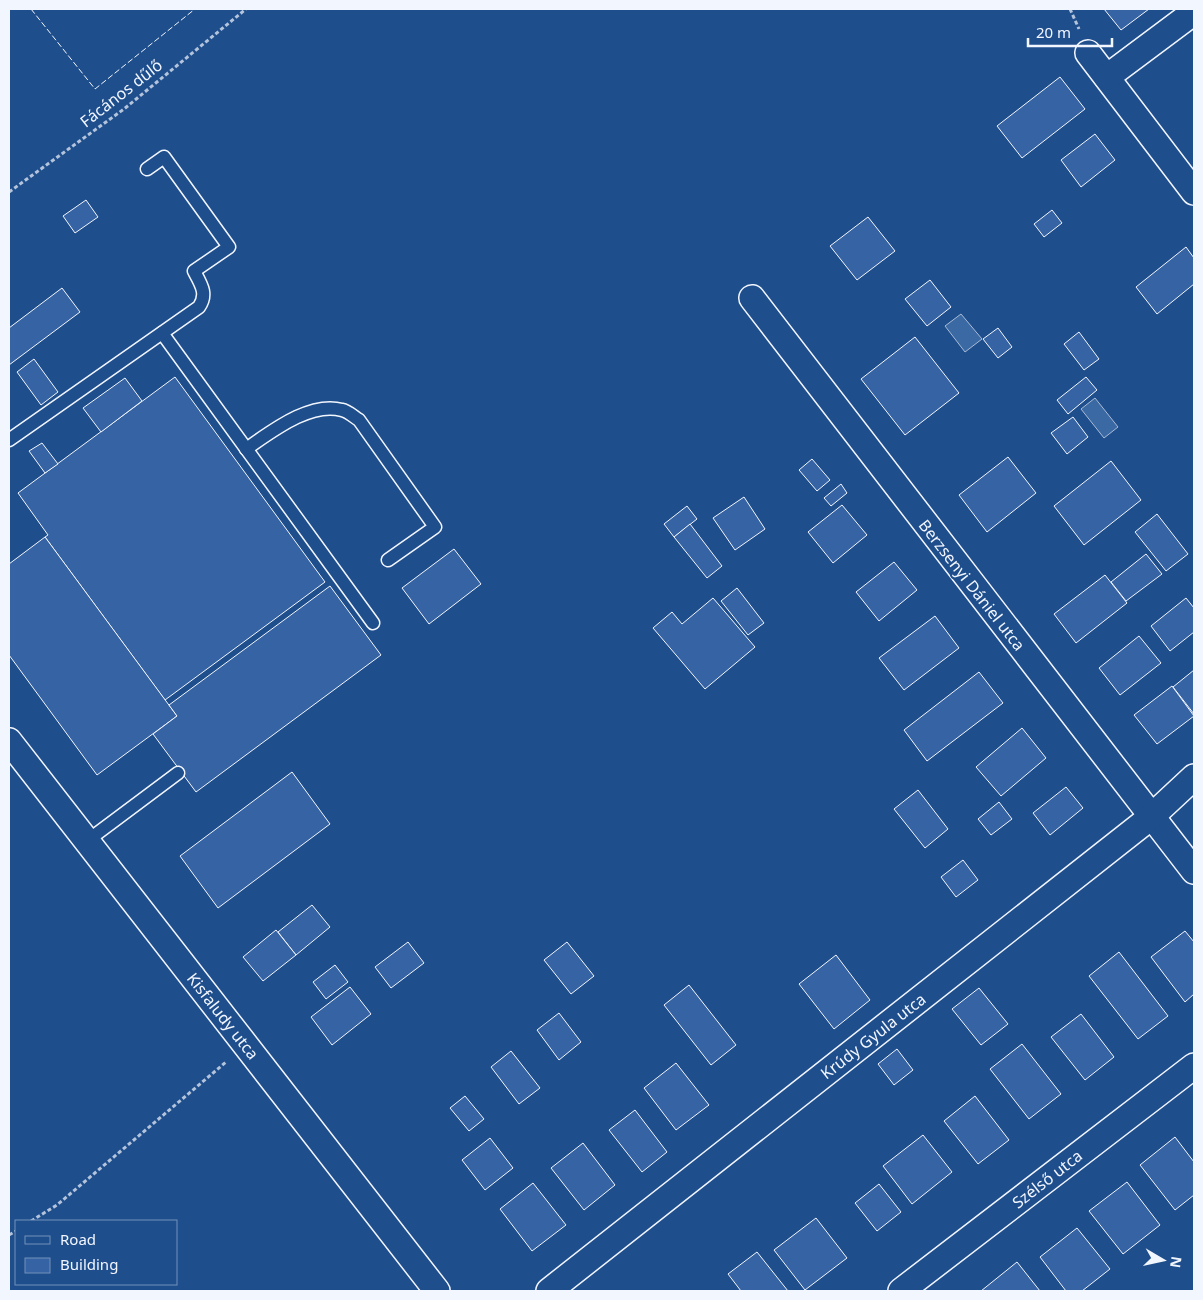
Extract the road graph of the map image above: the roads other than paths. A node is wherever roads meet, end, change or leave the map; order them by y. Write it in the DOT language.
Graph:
graph roads {
  1 [pos="1194,12"];
  2 [pos="1088,53"];
  3 [pos="1106,77"];
  4 [pos="147,169"];
  5 [pos="1194,192"];
  6 [pos="752,298"];
  7 [pos="162,333"];
  8 [pos="9,440"];
  9 [pos="246,449"];
  10 [pos="388,560"];
  11 [pos="373,623"];
  12 [pos="9,741"];
  13 [pos="178,773"];
  14 [pos="1194,777"];
  15 [pos="1151,817"];
  16 [pos="86,841"];
  17 [pos="1194,871"];
  18 [pos="1194,1066"];
  19 [pos="437,1291"];
  20 [pos="549,1291"];
  21 [pos="900,1291"];
  1 -- 3 [label="street"];
  2 -- 3 [label="street"];
  3 -- 5 [label="street"];
  4 -- 7 [label="lane"];
  6 -- 15 [label="street, Berzsenyi Dániel utca"];
  7 -- 8 [label="lane"];
  7 -- 9 [label="lane"];
  9 -- 10 [label="lane"];
  9 -- 11 [label="lane"];
  12 -- 16 [label="street, Kisfaludy utca"];
  13 -- 16 [label="lane"];
  14 -- 15 [label="street, Krúdy Gyula utca"];
  15 -- 17 [label="street, Berzsenyi Dániel utca"];
  15 -- 20 [label="street, Krúdy Gyula utca"];
  16 -- 19 [label="street, Kisfaludy utca"];
  18 -- 21 [label="street, Szélső utca"];
}
